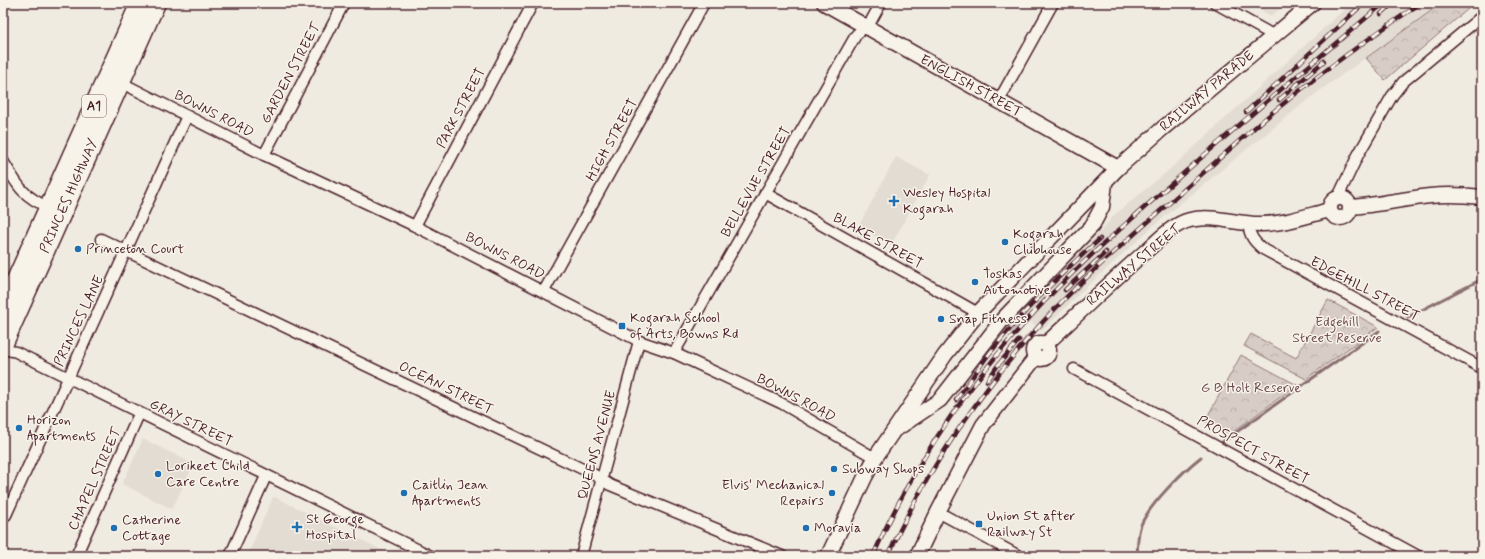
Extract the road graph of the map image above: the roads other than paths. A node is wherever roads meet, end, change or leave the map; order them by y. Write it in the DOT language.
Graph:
graph roads {
  1 [pos="140,3"];
  2 [pos="156,3"];
  3 [pos="344,3"];
  4 [pos="533,3"];
  5 [pos="704,3"];
  6 [pos="824,3"];
  7 [pos="881,3"];
  8 [pos="1053,3"];
  9 [pos="1215,3"];
  10 [pos="1313,3"];
  11 [pos="1482,16"];
  12 [pos="866,27"];
  13 [pos="1273,35"];
  14 [pos="120,82"];
  15 [pos="998,102"];
  16 [pos="187,116"];
  17 [pos="264,155"];
  18 [pos="3,161"];
  19 [pos="1118,168"];
  20 [pos="1105,183"];
  21 [pos="765,193"];
  22 [pos="1482,197"];
  23 [pos="1334,204"];
  24 [pos="49,208"];
  25 [pos="1248,224"];
  26 [pos="415,226"];
  27 [pos="101,238"];
  28 [pos="127,250"];
  29 [pos="544,291"];
  30 [pos="3,309"];
  31 [pos="978,313"];
  32 [pos="639,341"];
  33 [pos="3,344"];
  34 [pos="3,349"];
  35 [pos="674,353"];
  36 [pos="1482,368"];
  37 [pos="1074,369"];
  38 [pos="68,379"];
  39 [pos="945,392"];
  40 [pos="918,393"];
  41 [pos="139,414"];
  42 [pos="894,430"];
  43 [pos="875,458"];
  44 [pos="266,476"];
  45 [pos="601,479"];
  46 [pos="938,512"];
  47 [pos="6,515"];
  48 [pos="76,556"];
  49 [pos="230,556"];
  50 [pos="431,556"];
  51 [pos="581,556"];
  52 [pos="782,556"];
  53 [pos="828,556"];
  54 [pos="917,556"];
  55 [pos="1019,556"];
  56 [pos="1418,556"];
  1 -- 24 [label="highway, PRINCES HIGHWAY / A1"];
  2 -- 14 [label="highway, PRINCES HIGHWAY / A1"];
  3 -- 17 [label="street, GARDEN STREET"];
  4 -- 26 [label="street, PARK STREET"];
  5 -- 29 [label="street, HIGH STREET"];
  6 -- 12 [label="main road, ENGLISH STREET"];
  7 -- 12 [label="street, BELLEVUE STREET"];
  8 -- 15 [label="street"];
  9 -- 13 [label="street"];
  10 -- 13 [label="main road, RAILWAY PARADE"];
  11 -- 23 [label="street"];
  12 -- 15 [label="main road, ENGLISH STREET"];
  12 -- 21 [label="street, BELLEVUE STREET"];
  13 -- 19 [label="main road, RAILWAY PARADE"];
  14 -- 16 [label="street, BOWNS ROAD"];
  14 -- 33 [label="highway, PRINCES HIGHWAY / A1"];
  15 -- 19 [label="main road, ENGLISH STREET"];
  16 -- 17 [label="street, BOWNS ROAD"];
  16 -- 28 [label="street, PRINCES LANE"];
  17 -- 26 [label="street, BOWNS ROAD"];
  18 -- 24 [label="street"];
  19 -- 20 [label="main road, RAILWAY PARADE"];
  20 -- 31 [label="main road, RAILWAY PARADE"];
  20 -- 39 [label="main road, RAILWAY PARADE"];
  21 -- 31 [label="street, BLAKE STREET"];
  21 -- 35 [label="street, BELLEVUE STREET"];
  22 -- 23 [label="main road"];
  23 -- 25 [label="main road, RAILWAY STREET"];
  24 -- 30 [label="highway, PRINCES HIGHWAY / A1"];
  25 -- 36 [label="street, EDGEHILL STREET"];
  25 -- 46 [label="main road, RAILWAY STREET"];
  26 -- 29 [label="street, BOWNS ROAD"];
  27 -- 28 [label="street, OCEAN STREET"];
  28 -- 38 [label="street, PRINCES LANE"];
  28 -- 45 [label="street, OCEAN STREET"];
  29 -- 32 [label="street, BOWNS ROAD"];
  31 -- 40 [label="main road, RAILWAY PARADE"];
  32 -- 35 [label="street, BOWNS ROAD"];
  32 -- 45 [label="street, QUEENS AVENUE"];
  34 -- 38 [label="street, GRAY STREET"];
  35 -- 43 [label="street, BOWNS ROAD"];
  37 -- 56 [label="street, PROSPECT STREET"];
  38 -- 41 [label="street, GRAY STREET"];
  38 -- 47 [label="street, PRINCES LANE"];
  39 -- 40 [label="main road"];
  39 -- 42 [label="main road, RAILWAY PARADE"];
  40 -- 42 [label="main road, RAILWAY PARADE"];
  41 -- 44 [label="street, GRAY STREET"];
  41 -- 48 [label="street, CHAPEL STREET"];
  42 -- 43 [label="main road, RAILWAY PARADE"];
  43 -- 53 [label="main road, RAILWAY PARADE"];
  44 -- 49 [label="street"];
  44 -- 50 [label="street, GRAY STREET"];
  45 -- 51 [label="street, QUEENS AVENUE"];
  45 -- 52 [label="street, OCEAN STREET"];
  46 -- 54 [label="main road, RAILWAY STREET"];
  46 -- 55 [label="street"];
}
